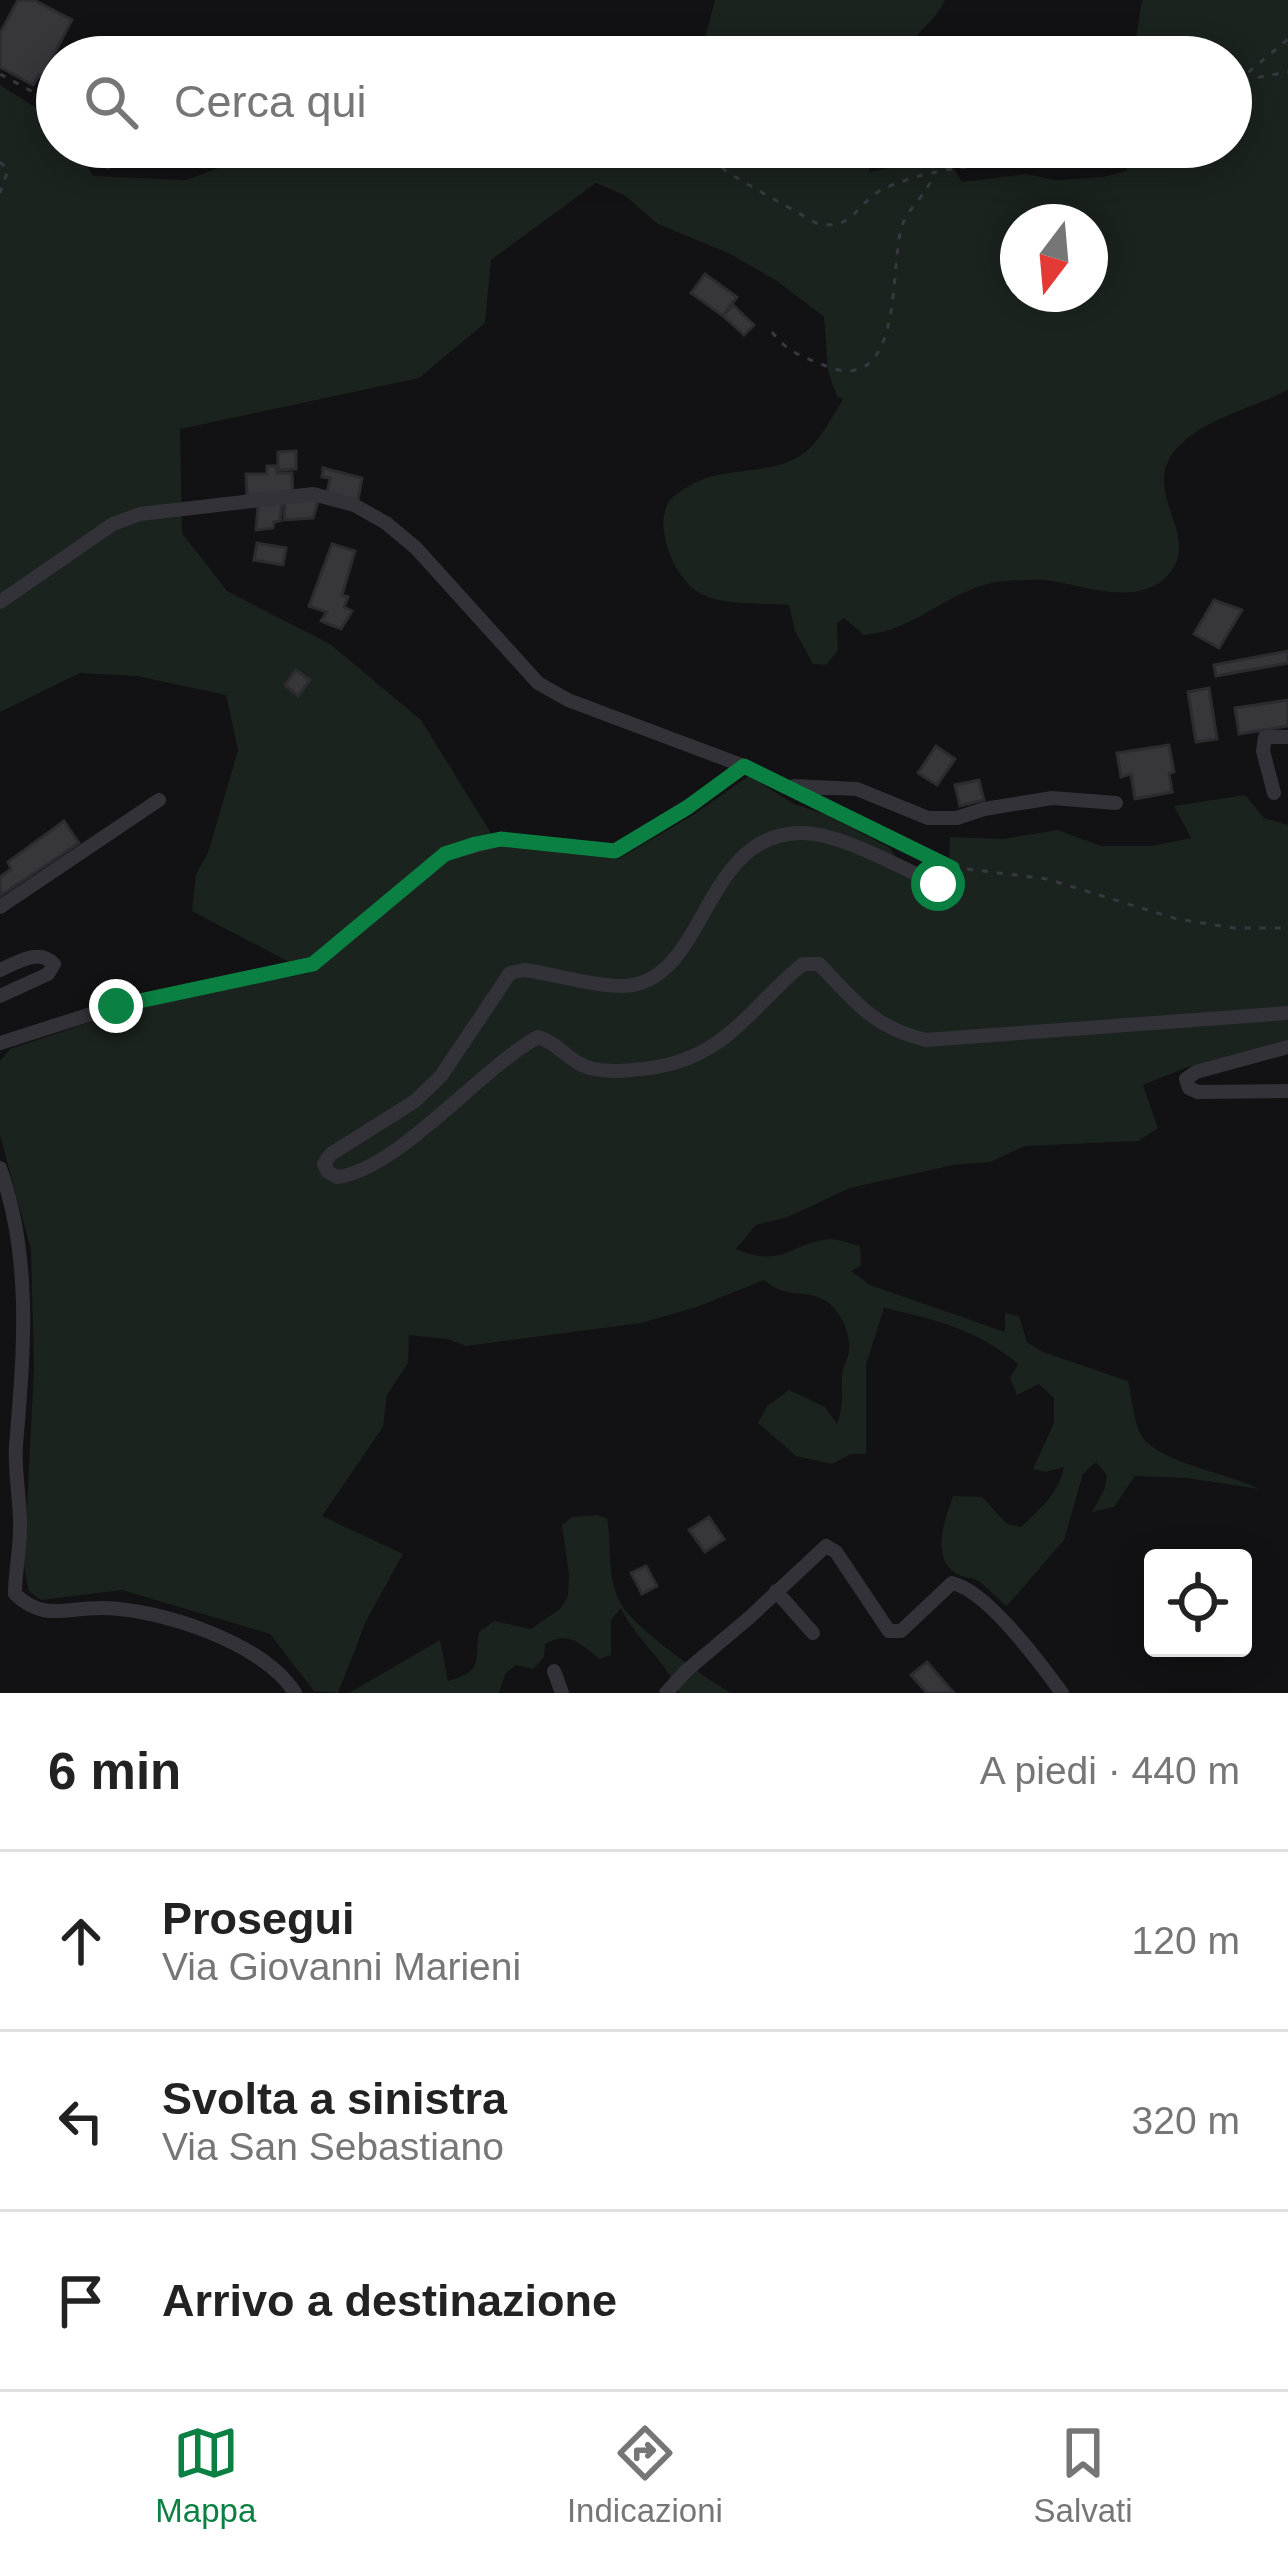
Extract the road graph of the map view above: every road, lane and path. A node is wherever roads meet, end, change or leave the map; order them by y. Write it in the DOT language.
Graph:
graph roads {
  1 [pos="1288,43"];
  2 [pos="1252,71"];
  3 [pos="1288,72"];
  4 [pos="0,74"];
  5 [pos="1252,77"];
  6 [pos="36,94"];
  7 [pos="0,162"];
  8 [pos="723,168"];
  9 [pos="959,168"];
  10 [pos="934,172"];
  11 [pos="0,194"];
  12 [pos="772,332"];
  13 [pos="0,602"];
  14 [pos="1288,737"];
  15 [pos="744,766"];
  16 [pos="779,784"];
  17 [pos="1274,793"];
  18 [pos="159,800"];
  19 [pos="1116,803"];
  20 [pos="952,868"];
  21 [pos="0,907"];
  22 [pos="1288,928"];
  23 [pos="0,970"];
  24 [pos="0,996"];
  25 [pos="1288,1013"];
  26 [pos="0,1042"];
  27 [pos="1288,1047"];
  28 [pos="1288,1091"];
  29 [pos="0,1168"];
  30 [pos="776,1592"];
  31 [pos="813,1633"];
  32 [pos="554,1672"];
  33 [pos="296,1693"];
  34 [pos="562,1693"];
  35 [pos="666,1693"];
  36 [pos="1062,1693"];
  1 -- 2 [label="path"];
  3 -- 5 [label="path"];
  4 -- 6 [label="path"];
  7 -- 11 [label="path"];
  8 -- 10 [label="path"];
  9 -- 10 [label="path"];
  10 -- 12 [label="path"];
  13 -- 15 [label="street"];
  14 -- 17 [label="street"];
  15 -- 16 [label="street"];
  15 -- 26 [label="street"];
  16 -- 19 [label="street"];
  16 -- 20 [label="street"];
  18 -- 21 [label="street"];
  20 -- 22 [label="path"];
  20 -- 25 [label="street"];
  23 -- 24 [label="street"];
  27 -- 28 [label="street"];
  29 -- 33 [label="street"];
  30 -- 31 [label="street"];
  30 -- 35 [label="street"];
  30 -- 36 [label="street"];
  32 -- 34 [label="street"];
}
